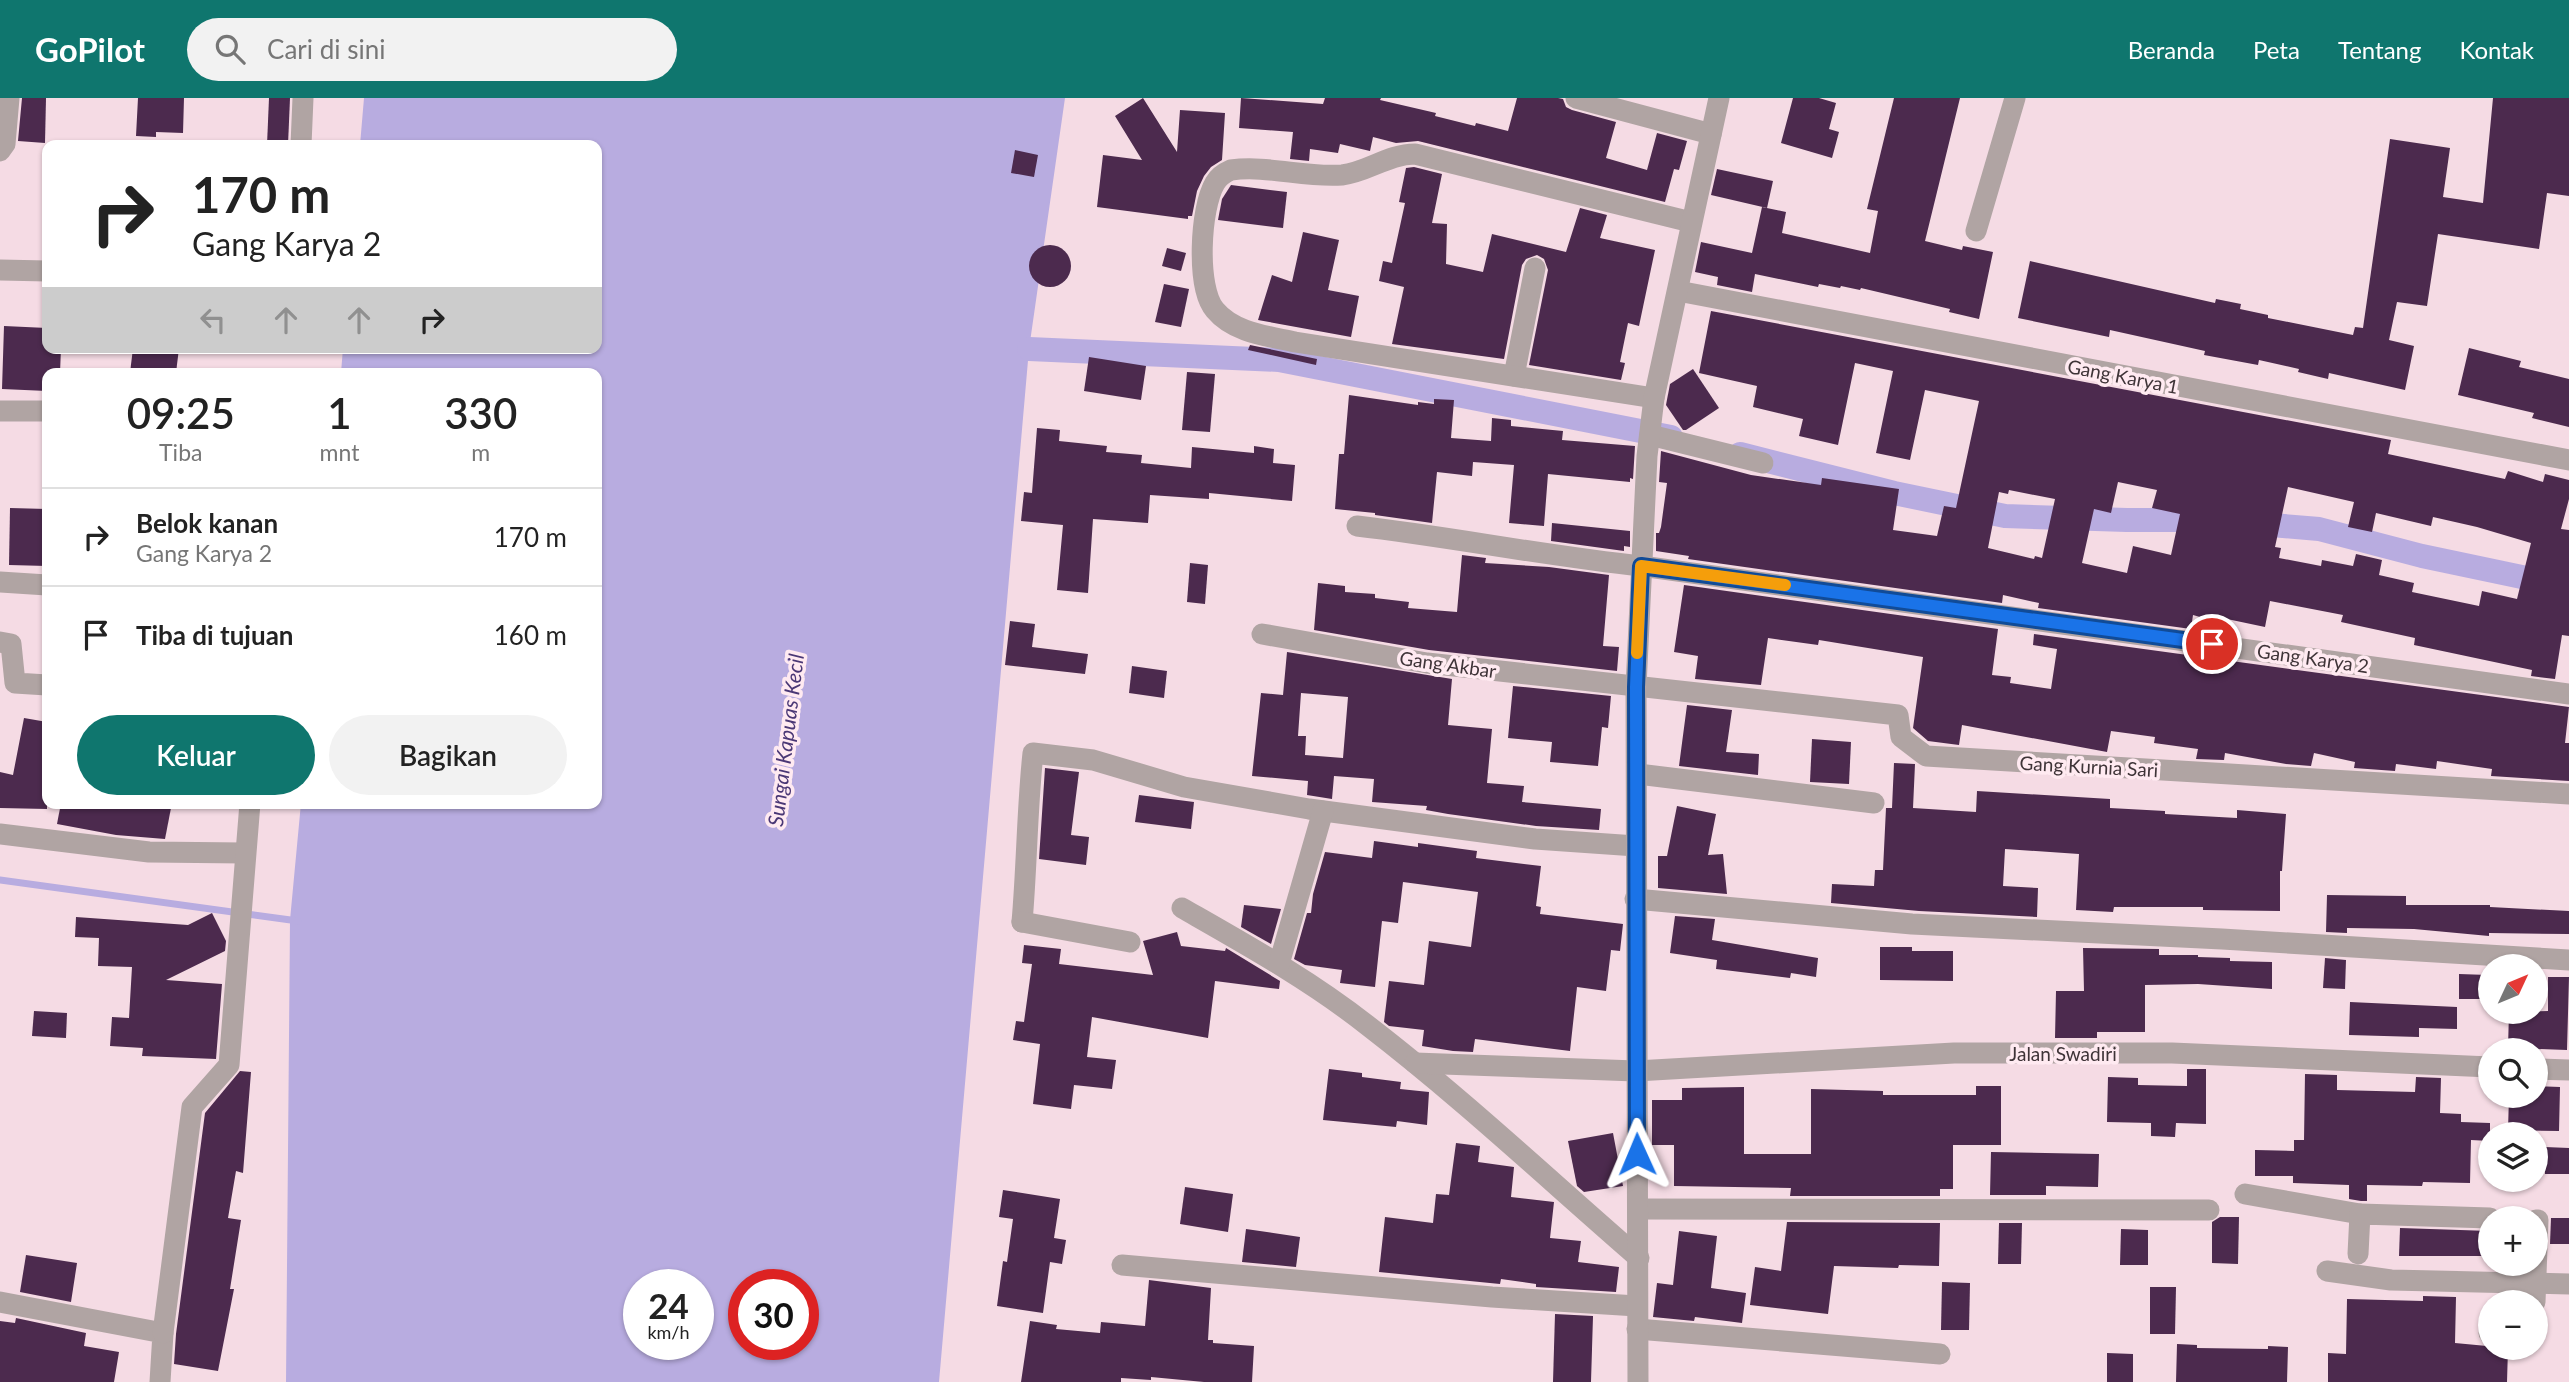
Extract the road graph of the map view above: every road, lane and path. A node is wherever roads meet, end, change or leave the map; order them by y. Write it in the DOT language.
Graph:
graph roads {
  1 [pos="9,98"];
  2 [pos="303,98"];
  3 [pos="1576,98"];
  4 [pos="1719,98"];
  5 [pos="2015,98"];
  6 [pos="1711,134"];
  7 [pos="301,140"];
  8 [pos="0,151"];
  9 [pos="1691,222"];
  10 [pos="1976,231"];
  11 [pos="1535,268"];
  12 [pos="0,270"];
  13 [pos="42,271"];
  14 [pos="1678,291"];
  15 [pos="1514,376"];
  16 [pos="1653,405"];
  17 [pos="0,411"];
  18 [pos="42,411"];
  19 [pos="1650,435"];
  20 [pos="2569,460"];
  21 [pos="1763,463"];
  22 [pos="1357,526"];
  23 [pos="1641,566"];
  24 [pos="0,582"];
  25 [pos="42,585"];
  26 [pos="1262,634"];
  27 [pos="0,642"];
  28 [pos="42,685"];
  29 [pos="1636,687"];
  30 [pos="2569,694"];
  31 [pos="1638,774"];
  32 [pos="2569,794"];
  33 [pos="1874,803"];
  34 [pos="249,809"];
  35 [pos="1323,811"];
  36 [pos="0,834"];
  37 [pos="1636,846"];
  38 [pos="244,853"];
  39 [pos="1635,899"];
  40 [pos="1182,908"];
  41 [pos="1129,942"];
  42 [pos="2569,960"];
  43 [pos="1279,964"];
  44 [pos="1415,1063"];
  45 [pos="2478,1066"];
  46 [pos="2548,1069"];
  47 [pos="2569,1070"];
  48 [pos="1636,1071"];
  49 [pos="2245,1194"];
  50 [pos="1638,1209"];
  51 [pos="2209,1210"];
  52 [pos="2360,1214"];
  53 [pos="2478,1218"];
  54 [pos="2358,1254"];
  55 [pos="1639,1258"];
  56 [pos="1122,1265"];
  57 [pos="2327,1271"];
  58 [pos="2569,1284"];
  59 [pos="2503,1290"];
  60 [pos="2547,1290"];
  61 [pos="0,1302"];
  62 [pos="1637,1306"];
  63 [pos="1637,1329"];
  64 [pos="155,1332"];
  65 [pos="1940,1354"];
  66 [pos="159,1382"];
  67 [pos="1637,1382"];
  1 -- 8 [label="street"];
  2 -- 7 [label="street"];
  3 -- 6 [label="street"];
  4 -- 6 [label="street"];
  5 -- 10 [label="street"];
  6 -- 9 [label="street"];
  9 -- 14 [label="street"];
  9 -- 15 [label="street"];
  11 -- 15 [label="street"];
  12 -- 13 [label="street"];
  14 -- 16 [label="street"];
  14 -- 20 [label="street, Gang Karya 1"];
  15 -- 16 [label="street"];
  16 -- 19 [label="street"];
  17 -- 18 [label="street"];
  19 -- 21 [label="street"];
  19 -- 23 [label="street"];
  22 -- 23 [label="street, Gang Karya 2"];
  23 -- 29 [label="street"];
  23 -- 30 [label="street, Gang Karya 2"];
  24 -- 25 [label="street"];
  26 -- 29 [label="street, Gang Akbar"];
  27 -- 28 [label="street"];
  29 -- 31 [label="street"];
  29 -- 32 [label="street, Gang Kurnia Sari"];
  31 -- 33 [label="street"];
  31 -- 37 [label="street"];
  34 -- 38 [label="street"];
  35 -- 37 [label="street"];
  35 -- 41 [label="street"];
  35 -- 43 [label="street"];
  36 -- 38 [label="street"];
  37 -- 39 [label="street"];
  38 -- 64 [label="street"];
  39 -- 42 [label="street"];
  39 -- 48 [label="street"];
  40 -- 43 [label="street"];
  43 -- 44 [label="street"];
  44 -- 48 [label="street, Jalan Swadiri"];
  44 -- 55 [label="street"];
  45 -- 48 [label="street, Jalan Swadiri"];
  46 -- 47 [label="street"];
  48 -- 50 [label="street"];
  49 -- 52 [label="street"];
  50 -- 51 [label="street"];
  50 -- 55 [label="street"];
  52 -- 53 [label="street"];
  52 -- 54 [label="street"];
  55 -- 62 [label="street"];
  56 -- 62 [label="street"];
  57 -- 59 [label="street"];
  58 -- 60 [label="street"];
  61 -- 64 [label="street"];
  62 -- 63 [label="street"];
  63 -- 65 [label="street"];
  63 -- 67 [label="street"];
  64 -- 66 [label="street"];
}
